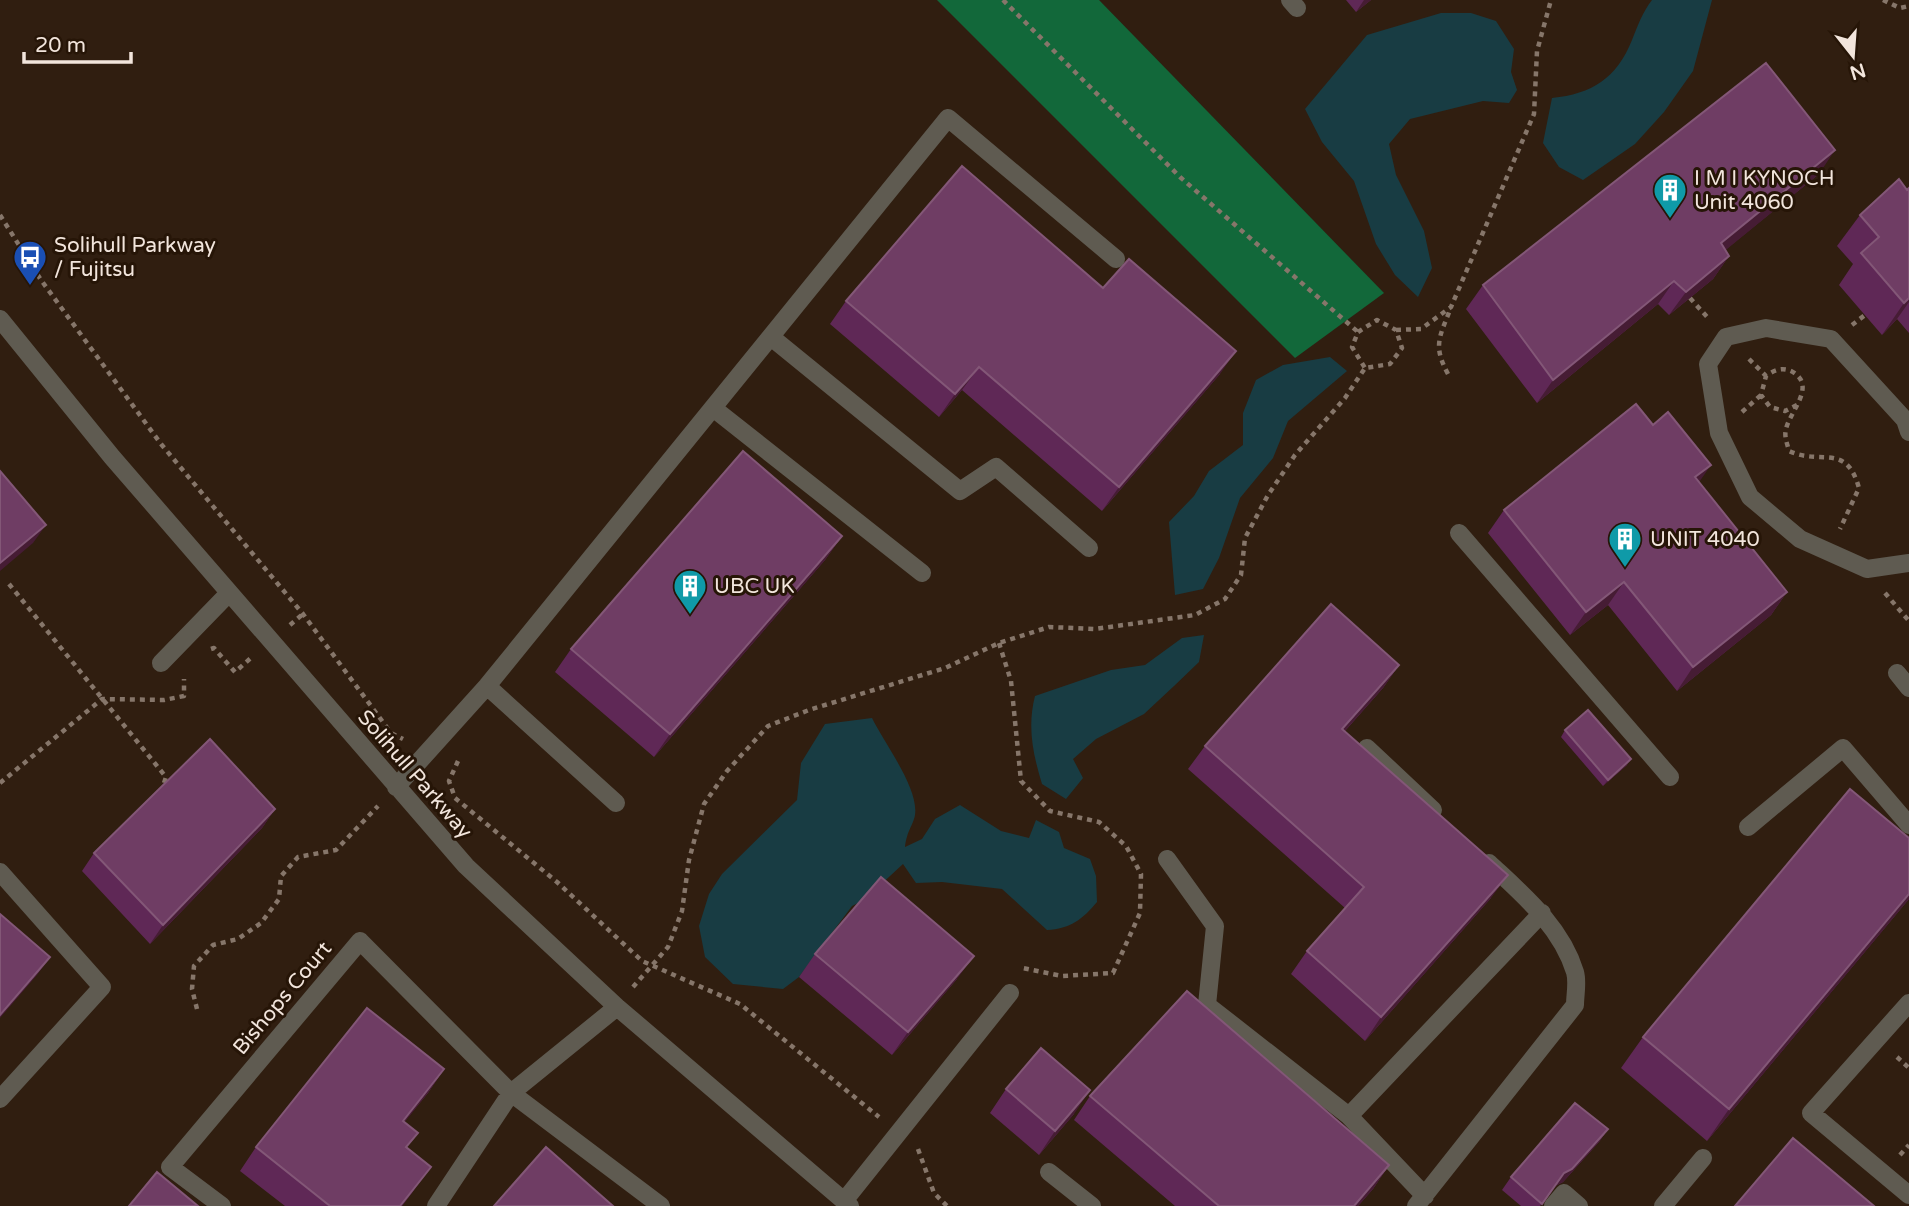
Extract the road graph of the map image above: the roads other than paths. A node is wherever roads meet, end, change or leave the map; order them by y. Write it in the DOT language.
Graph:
graph roads {
  1 [pos="1116,259"];
  2 [pos="0,319"];
  3 [pos="771,337"];
  4 [pos="713,408"];
  5 [pos="1909,432"];
  6 [pos="1460,533"];
  7 [pos="1089,548"];
  8 [pos="1909,563"];
  9 [pos="922,573"];
  10 [pos="229,593"];
  11 [pos="161,663"];
  12 [pos="1897,673"];
  13 [pos="487,686"];
  14 [pos="1909,688"];
  15 [pos="1367,748"];
  16 [pos="1670,777"];
  17 [pos="396,788"];
  18 [pos="616,803"];
  19 [pos="1445,821"];
  20 [pos="1909,825"];
  21 [pos="1748,827"];
  22 [pos="1474,849"];
  23 [pos="1167,859"];
  24 [pos="0,872"];
  25 [pos="1542,913"];
  26 [pos="1010,993"];
  27 [pos="1909,1003"];
  28 [pos="617,1007"];
  29 [pos="511,1093"];
  30 [pos="0,1099"];
  31 [pos="1349,1116"];
  32 [pos="1703,1158"];
  33 [pos="1049,1172"];
  34 [pos="1909,1195"];
  35 [pos="1420,1201"];
  36 [pos="847,1204"];
  37 [pos="222,1206"];
  38 [pos="436,1206"];
  39 [pos="661,1206"];
  40 [pos="1092,1206"];
  41 [pos="1553,1206"];
  42 [pos="1579,1206"];
  43 [pos="1663,1206"];
  1 -- 3 [label="street"];
  2 -- 10 [label="street, Solihull Parkway"];
  3 -- 4 [label="street"];
  3 -- 7 [label="street"];
  4 -- 9 [label="street"];
  4 -- 13 [label="street"];
  5 -- 8 [label="street"];
  6 -- 16 [label="street"];
  10 -- 11 [label="street"];
  10 -- 17 [label="street, Solihull Parkway"];
  12 -- 14 [label="street"];
  13 -- 17 [label="street"];
  13 -- 18 [label="street"];
  15 -- 19 [label="street"];
  17 -- 28 [label="street, Solihull Parkway"];
  20 -- 21 [label="street"];
  22 -- 25 [label="street"];
  23 -- 31 [label="street"];
  24 -- 30 [label="street"];
  25 -- 31 [label="street"];
  25 -- 35 [label="street"];
  26 -- 36 [label="street"];
  27 -- 34 [label="street"];
  28 -- 29 [label="street"];
  28 -- 36 [label="street, Solihull Parkway"];
  29 -- 37 [label="street, Bishops Court"];
  29 -- 38 [label="street"];
  29 -- 39 [label="street, Bishops Court"];
  31 -- 35 [label="street"];
  32 -- 43 [label="street"];
  33 -- 40 [label="street"];
  41 -- 42 [label="street"];
}
